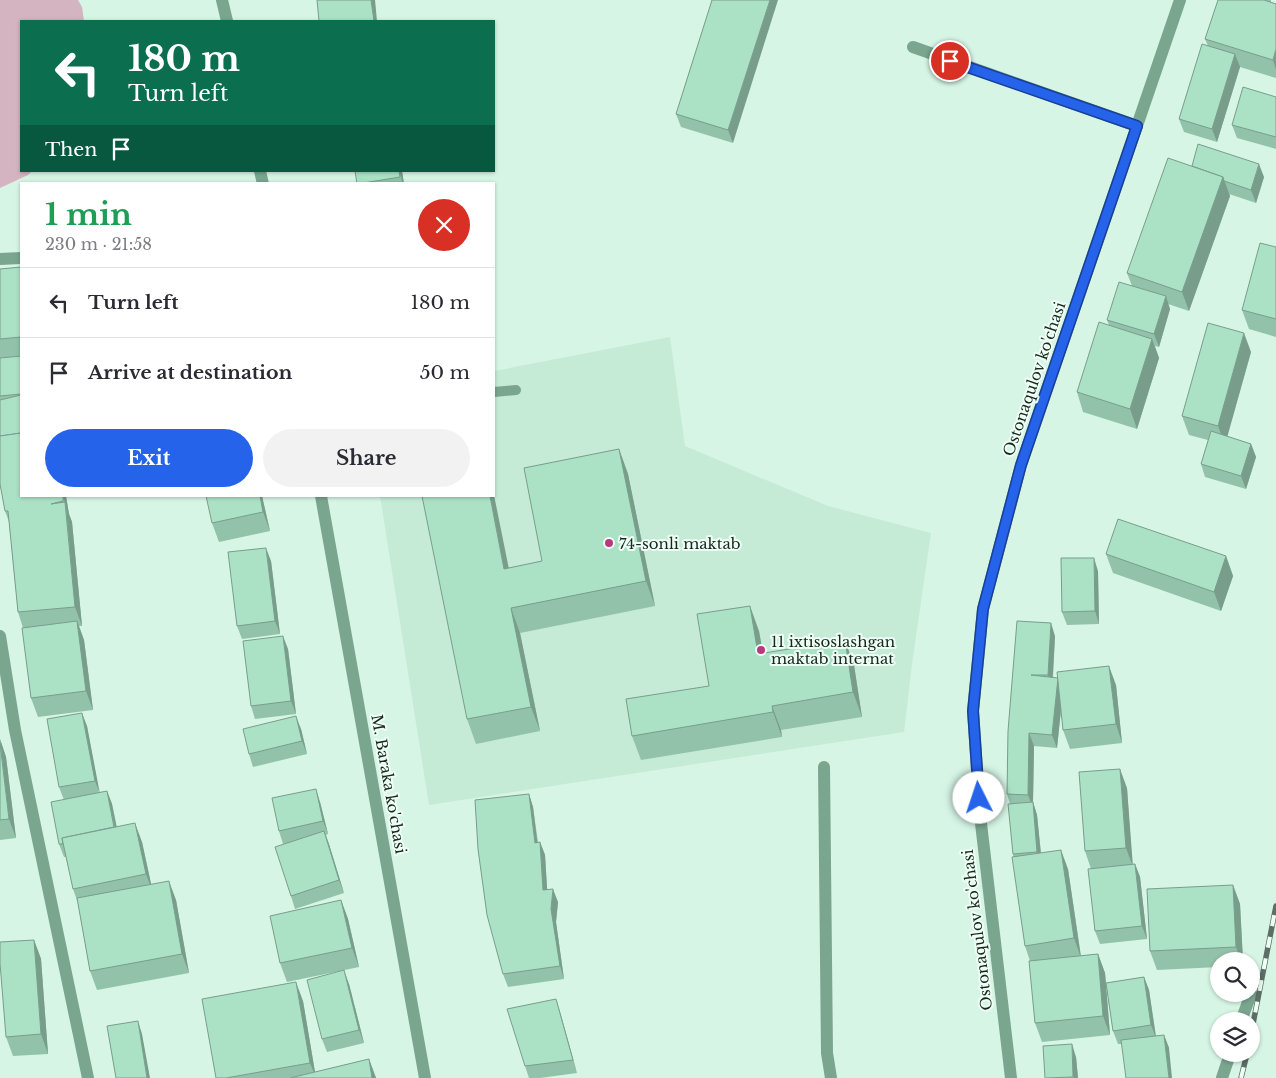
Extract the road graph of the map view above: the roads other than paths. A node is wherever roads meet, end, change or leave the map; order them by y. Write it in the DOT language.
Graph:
graph roads {
  1 [pos="222,0"];
  2 [pos="1180,0"];
  3 [pos="227,20"];
  4 [pos="913,48"];
  5 [pos="1137,126"];
  6 [pos="20,258"];
  7 [pos="0,259"];
  8 [pos="516,390"];
  9 [pos="495,392"];
  10 [pos="321,497"];
  11 [pos="0,636"];
  12 [pos="824,767"];
  13 [pos="1227,1062"];
  14 [pos="88,1078"];
  15 [pos="425,1078"];
  16 [pos="831,1078"];
  17 [pos="1011,1078"];
  18 [pos="1222,1078"];
  1 -- 3 [label="street"];
  2 -- 5 [label="street, Ostonaqulov ko'chasi"];
  4 -- 5 [label="street"];
  5 -- 17 [label="street, Ostonaqulov ko'chasi"];
  6 -- 7 [label="street"];
  8 -- 9 [label="lane"];
  10 -- 15 [label="street, M. Baraka ko'chasi"];
  11 -- 14 [label="street"];
  12 -- 16 [label="street"];
  13 -- 18 [label="street"];
}
